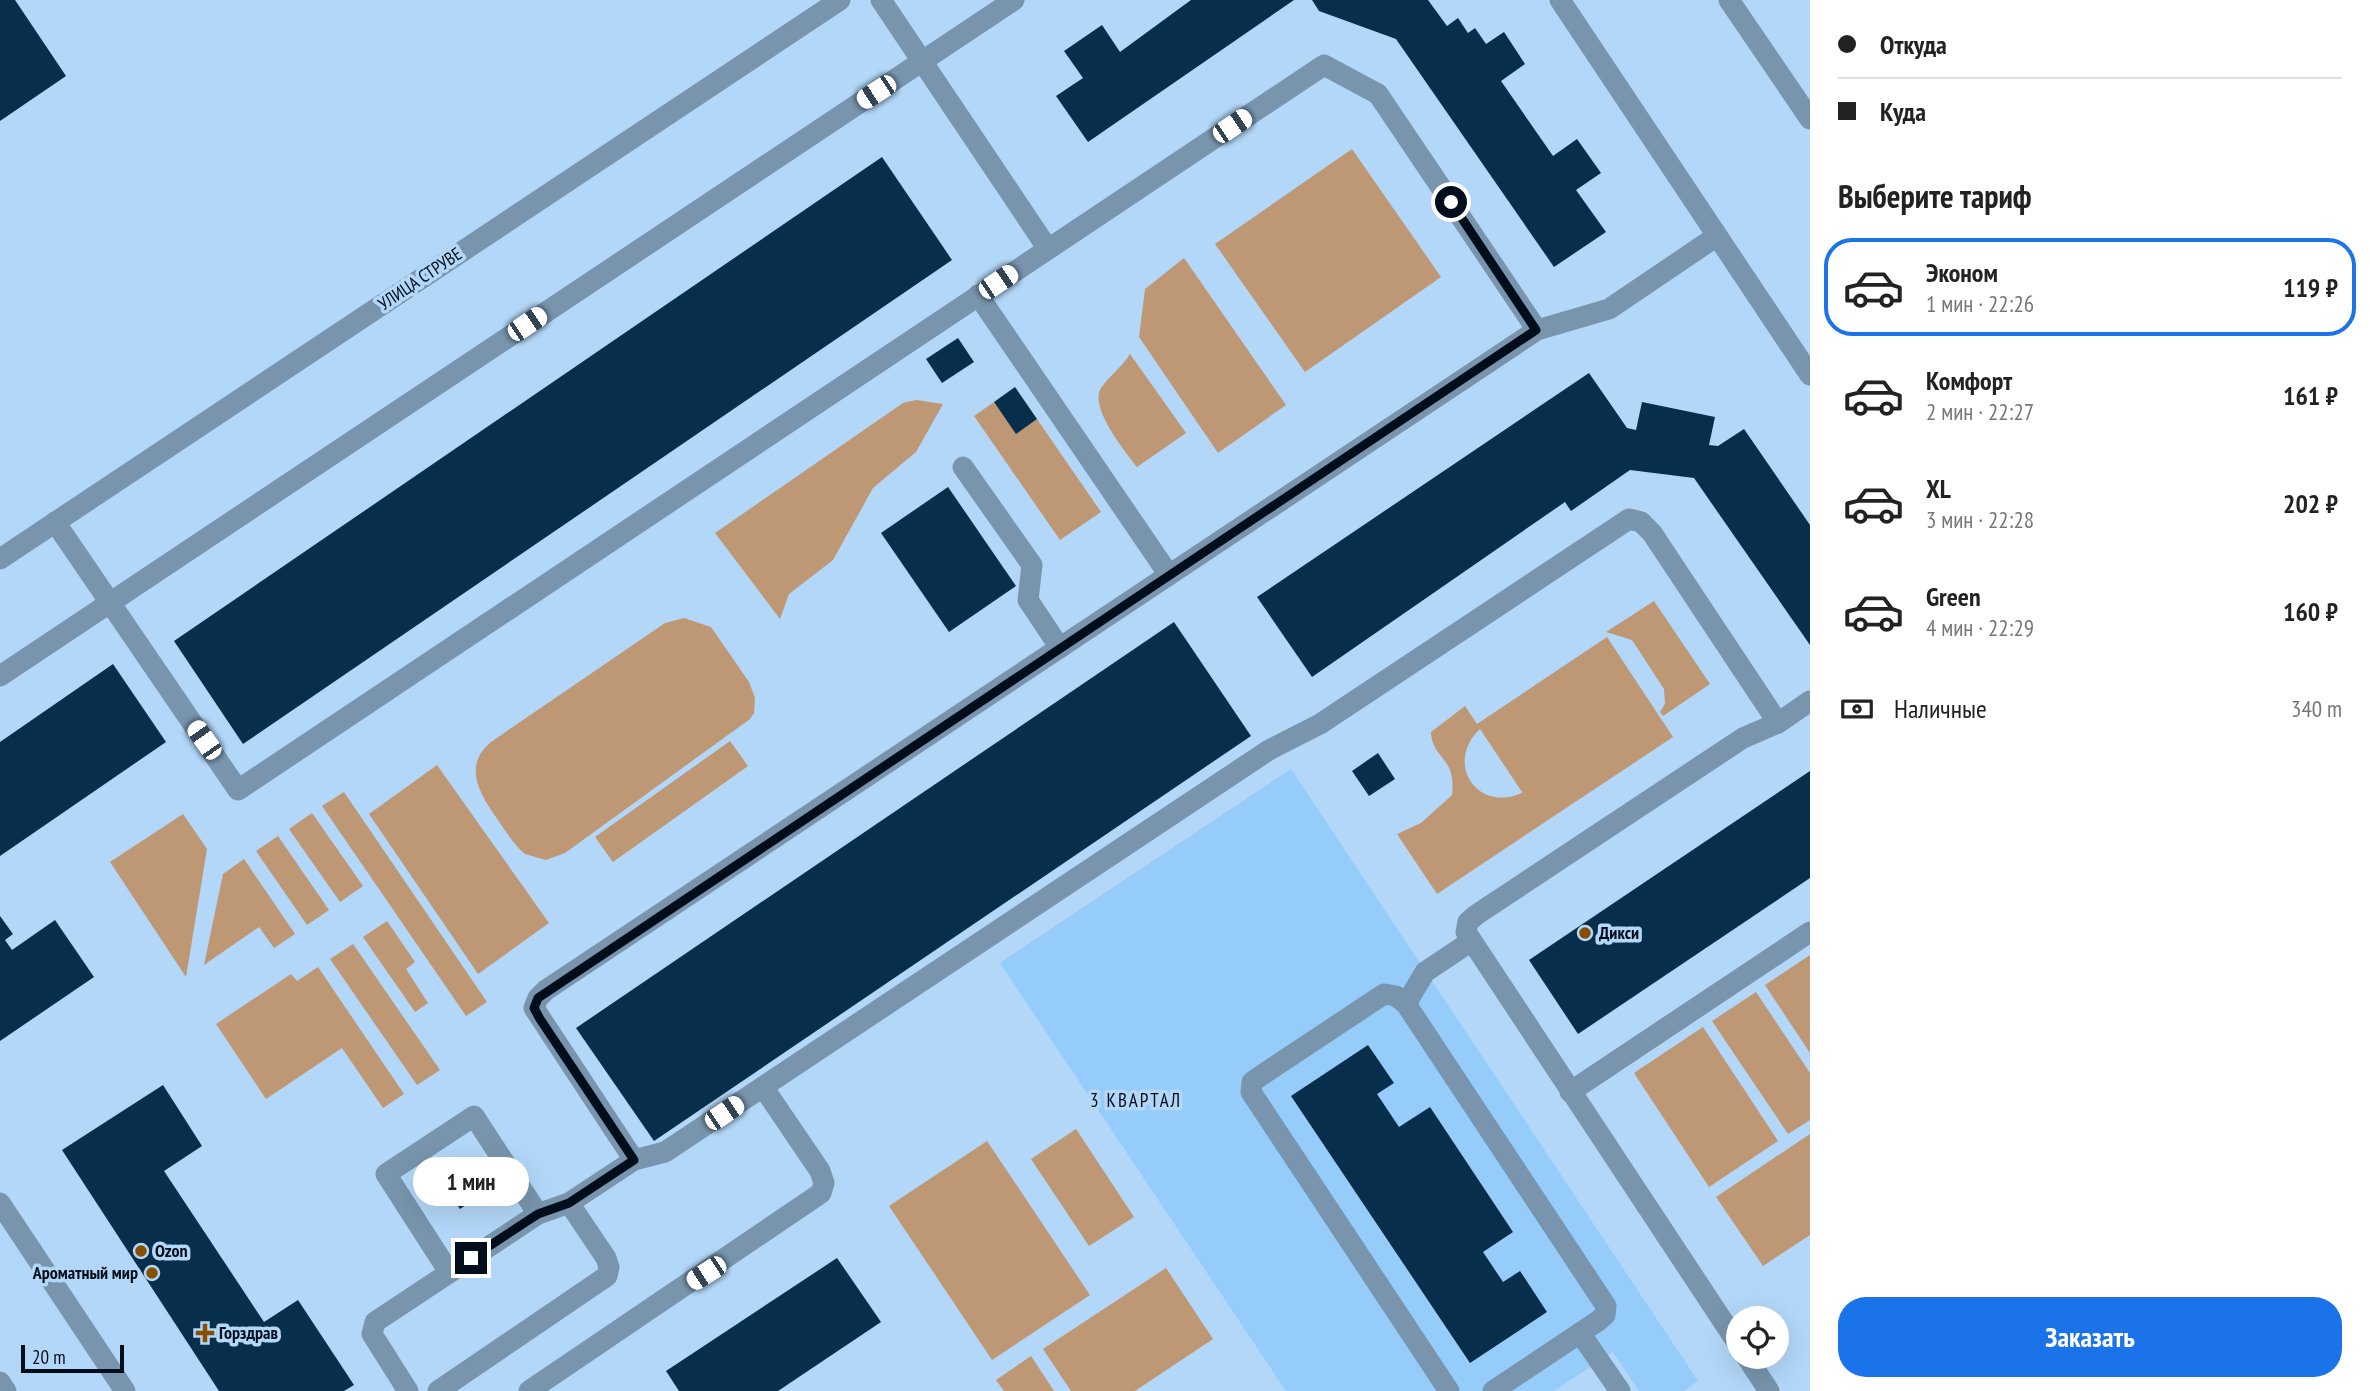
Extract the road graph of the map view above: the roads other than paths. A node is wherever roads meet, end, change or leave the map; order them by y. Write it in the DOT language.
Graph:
graph roads {
  1 [pos="840,0"];
  2 [pos="881,0"];
  3 [pos="1014,0"];
  4 [pos="1560,0"];
  5 [pos="1729,0"];
  6 [pos="922,61"];
  7 [pos="1810,119"];
  8 [pos="1717,236"];
  9 [pos="1048,249"];
  10 [pos="978,295"];
  11 [pos="1536,330"];
  12 [pos="1810,375"];
  13 [pos="962,467"];
  14 [pos="55,522"];
  15 [pos="0,559"];
  16 [pos="1169,575"];
  17 [pos="110,603"];
  18 [pos="1060,648"];
  19 [pos="0,676"];
  20 [pos="1810,701"];
  21 [pos="1778,723"];
  22 [pos="1810,932"];
  23 [pos="1471,942"];
  24 [pos="1406,1004"];
  25 [pos="763,1087"];
  26 [pos="1570,1091"];
  27 [pos="634,1160"];
  28 [pos="0,1203"];
  29 [pos="569,1203"];
  30 [pos="538,1214"];
  31 [pos="449,1272"];
  32 [pos="1726,1326"];
  33 [pos="1580,1333"];
  34 [pos="1755,1369"];
  35 [pos="0,1382"];
  36 [pos="6,1391"];
  37 [pos="125,1391"];
  38 [pos="408,1391"];
  39 [pos="438,1391"];
  40 [pos="529,1391"];
  41 [pos="1449,1391"];
  42 [pos="1493,1391"];
  43 [pos="1620,1391"];
  44 [pos="1769,1391"];
  1 -- 14 [label="street, УЛИЦА СТРУВЕ"];
  2 -- 6 [label="street"];
  3 -- 6 [label="street"];
  4 -- 8 [label="street"];
  5 -- 7 [label="street"];
  6 -- 9 [label="street"];
  6 -- 17 [label="street"];
  8 -- 11 [label="street"];
  8 -- 12 [label="street"];
  9 -- 10 [label="street"];
  9 -- 11 [label="street"];
  10 -- 16 [label="street"];
  10 -- 17 [label="street"];
  11 -- 16 [label="street"];
  13 -- 18 [label="street"];
  14 -- 15 [label="street, УЛИЦА СТРУВЕ"];
  14 -- 17 [label="street"];
  16 -- 18 [label="street"];
  17 -- 19 [label="street"];
  18 -- 27 [label="street"];
  20 -- 21 [label="street"];
  21 -- 23 [label="street"];
  21 -- 25 [label="street"];
  22 -- 26 [label="street"];
  23 -- 24 [label="street"];
  23 -- 26 [label="street"];
  24 -- 33 [label="street"];
  24 -- 41 [label="street"];
  25 -- 27 [label="street"];
  25 -- 40 [label="street"];
  26 -- 32 [label="street"];
  27 -- 29 [label="street"];
  28 -- 37 [label="street"];
  29 -- 30 [label="street"];
  29 -- 39 [label="street"];
  30 -- 31 [label="street"];
  30 -- 31 [label="street"];
  31 -- 38 [label="street"];
  33 -- 42 [label="street"];
  33 -- 43 [label="street"];
  34 -- 44 [label="street"];
  35 -- 36 [label="street"];
}
